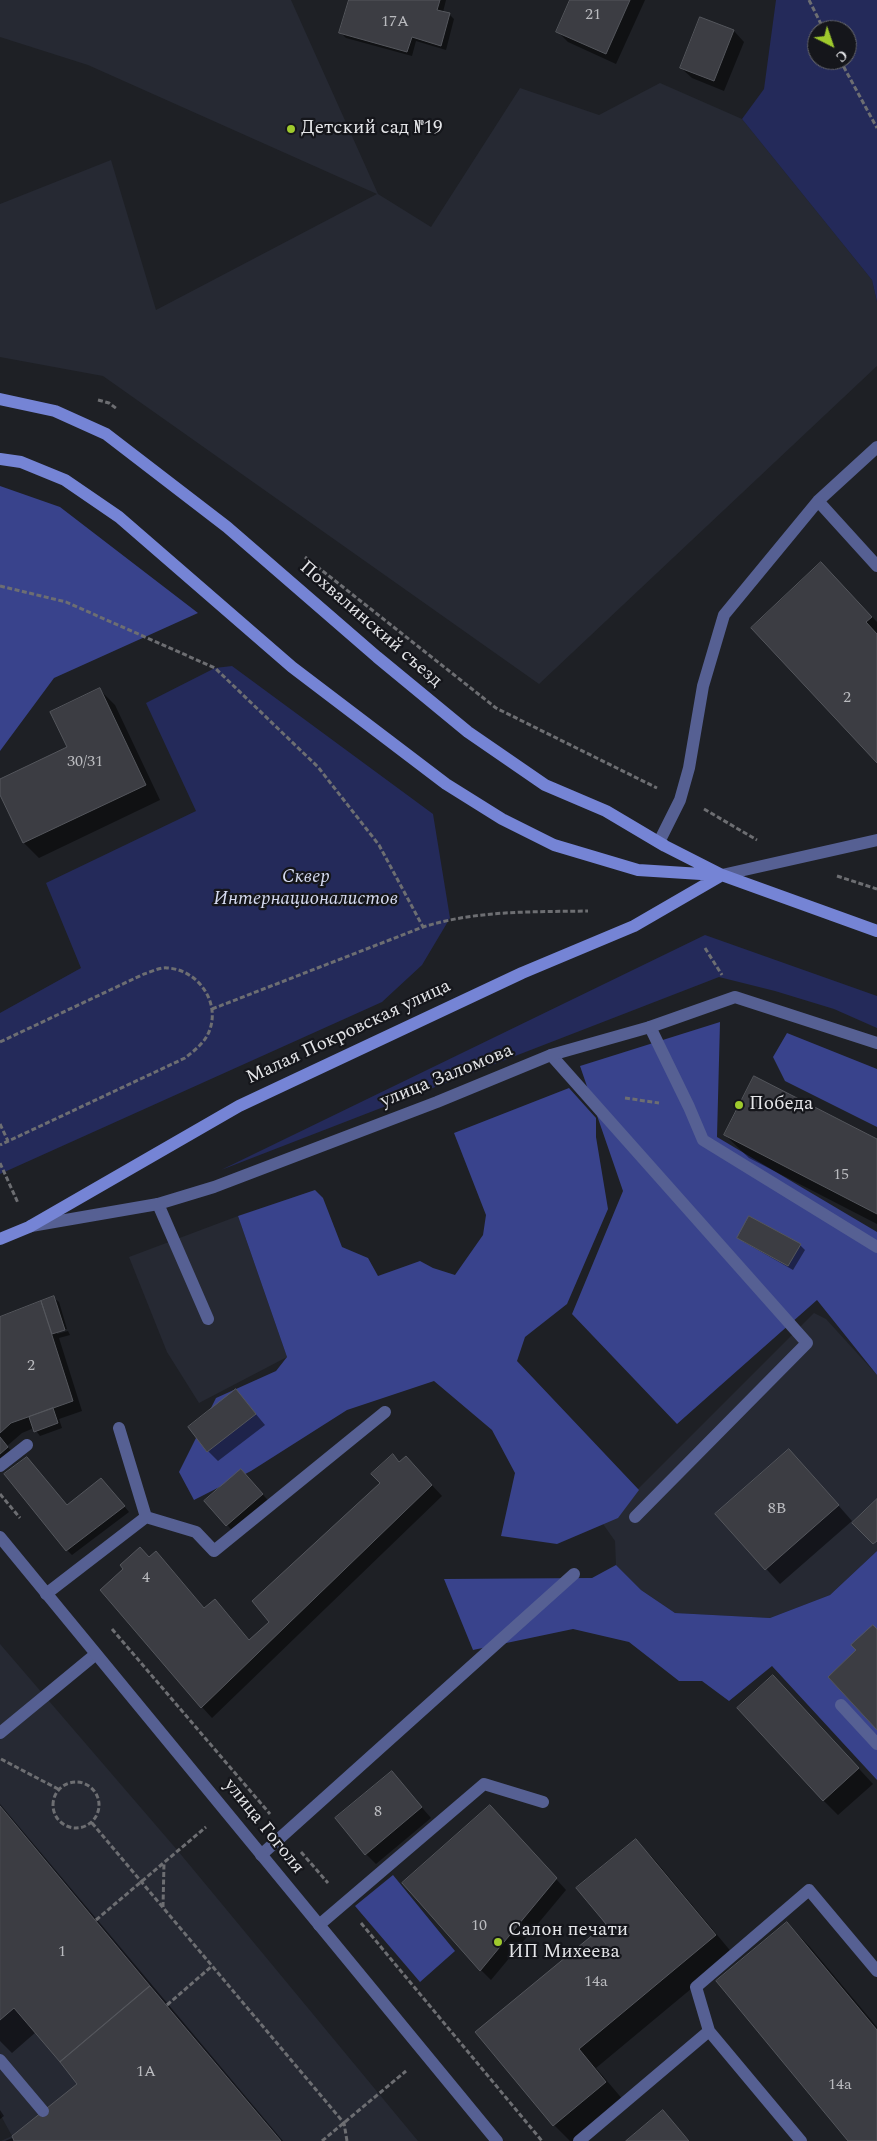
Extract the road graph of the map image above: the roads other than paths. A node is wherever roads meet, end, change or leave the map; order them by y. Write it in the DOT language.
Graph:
graph roads {
  1 [pos="0,399"];
  2 [pos="877,446"];
  3 [pos="0,459"];
  4 [pos="818,501"];
  5 [pos="877,566"];
  6 [pos="877,840"];
  7 [pos="659,842"];
  8 [pos="722,875"];
  9 [pos="877,931"];
  10 [pos="650,1027"];
  11 [pos="877,1043"];
  12 [pos="551,1055"];
  13 [pos="158,1204"];
  14 [pos="28,1227"];
  15 [pos="0,1239"];
  16 [pos="877,1246"];
  17 [pos="208,1320"];
  18 [pos="385,1412"];
  19 [pos="118,1428"];
  20 [pos="27,1445"];
  21 [pos="0,1466"];
  22 [pos="635,1516"];
  23 [pos="146,1517"];
  24 [pos="0,1537"];
  25 [pos="574,1574"];
  26 [pos="46,1594"];
  27 [pos="96,1654"];
  28 [pos="841,1705"];
  29 [pos="0,1733"];
  30 [pos="877,1744"];
  31 [pos="543,1802"];
  32 [pos="262,1855"];
  33 [pos="319,1925"];
  34 [pos="877,1971"];
  35 [pos="709,2031"];
  36 [pos="0,2060"];
  37 [pos="43,2111"];
  38 [pos="493,2139"];
  39 [pos="579,2141"];
  40 [pos="801,2141"];
  1 -- 7 [label="main road, Похвалинский съезд"];
  2 -- 4 [label="street"];
  3 -- 8 [label="main road, Похвалинский съезд"];
  4 -- 5 [label="street"];
  4 -- 7 [label="street"];
  6 -- 8 [label="street"];
  7 -- 8 [label="main road, Похвалинский съезд"];
  8 -- 9 [label="main road, Похвалинский съезд"];
  8 -- 14 [label="main road, Малая Покровская улица"];
  10 -- 11 [label="street, улица Заломова"];
  10 -- 12 [label="street, улица Заломова"];
  10 -- 16 [label="street"];
  12 -- 13 [label="street, улица Заломова"];
  12 -- 22 [label="street"];
  13 -- 14 [label="street, улица Заломова"];
  13 -- 17 [label="street"];
  14 -- 15 [label="main road, Малая Покровская улица"];
  18 -- 23 [label="street"];
  19 -- 23 [label="street"];
  20 -- 21 [label="street"];
  23 -- 26 [label="street"];
  24 -- 26 [label="street, улица Гоголя"];
  25 -- 32 [label="street"];
  26 -- 27 [label="street, улица Гоголя"];
  27 -- 29 [label="street"];
  27 -- 32 [label="street, улица Гоголя"];
  28 -- 30 [label="street"];
  31 -- 33 [label="street"];
  32 -- 33 [label="street, улица Гоголя"];
  33 -- 38 [label="street, улица Гоголя"];
  34 -- 35 [label="street"];
  35 -- 39 [label="street"];
  35 -- 40 [label="street"];
  36 -- 37 [label="street"];
}
